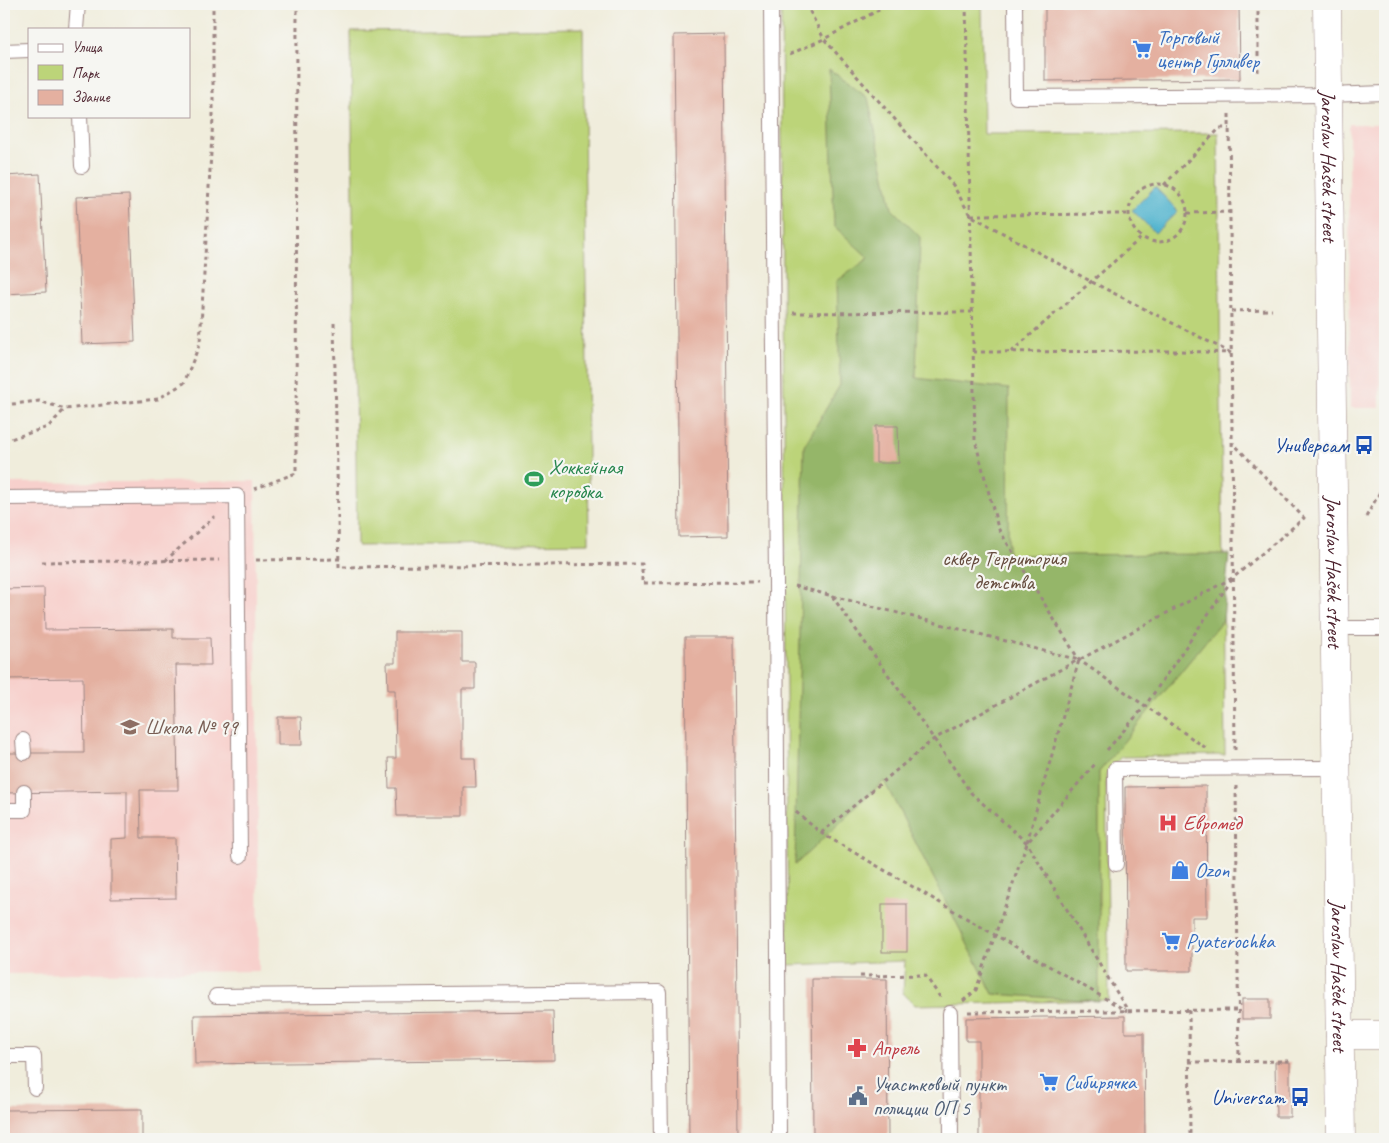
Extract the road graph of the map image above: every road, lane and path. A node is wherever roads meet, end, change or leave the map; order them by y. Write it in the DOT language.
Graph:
graph roads {
  1 [pos="78,4"];
  2 [pos="213,4"];
  3 [pos="297,4"];
  4 [pos="771,4"];
  5 [pos="806,4"];
  6 [pos="890,4"];
  7 [pos="966,4"];
  8 [pos="1015,4"];
  9 [pos="1258,4"];
  10 [pos="1327,4"];
  11 [pos="76,28"];
  12 [pos="824,39"];
  13 [pos="28,50"];
  14 [pos="4,51"];
  15 [pos="772,63"];
  16 [pos="1385,93"];
  17 [pos="1258,95"];
  18 [pos="1328,95"];
  19 [pos="1229,96"];
  20 [pos="80,118"];
  21 [pos="1229,128"];
  22 [pos="82,166"];
  23 [pos="1164,185"];
  24 [pos="1230,212"];
  25 [pos="1187,213"];
  26 [pos="970,214"];
  27 [pos="1129,214"];
  28 [pos="1142,237"];
  29 [pos="1092,282"];
  30 [pos="1272,310"];
  31 [pos="1231,311"];
  32 [pos="972,312"];
  33 [pos="774,313"];
  34 [pos="334,323"];
  35 [pos="973,352"];
  36 [pos="1011,352"];
  37 [pos="1232,353"];
  38 [pos="4,405"];
  39 [pos="65,409"];
  40 [pos="4,441"];
  41 [pos="1233,443"];
  42 [pos="1385,492"];
  43 [pos="237,496"];
  44 [pos="4,498"];
  45 [pos="1366,517"];
  46 [pos="340,559"];
  47 [pos="237,560"];
  48 [pos="165,561"];
  49 [pos="42,562"];
  50 [pos="1234,577"];
  51 [pos="776,582"];
  52 [pos="831,596"];
  53 [pos="1335,628"];
  54 [pos="1385,628"];
  55 [pos="1079,660"];
  56 [pos="1145,706"];
  57 [pos="934,739"];
  58 [pos="1102,756"];
  59 [pos="1095,764"];
  60 [pos="1337,768"];
  61 [pos="1236,769"];
  62 [pos="24,792"];
  63 [pos="777,795"];
  64 [pos="4,810"];
  65 [pos="821,833"];
  66 [pos="1027,843"];
  67 [pos="240,856"];
  68 [pos="1116,864"];
  69 [pos="995,936"];
  70 [pos="860,976"];
  71 [pos="216,996"];
  72 [pos="1189,1010"];
  73 [pos="1238,1010"];
  74 [pos="1128,1011"];
  75 [pos="950,1013"];
  76 [pos="1385,1034"];
  77 [pos="1340,1035"];
  78 [pos="4,1056"];
  79 [pos="1292,1061"];
  80 [pos="1189,1062"];
  81 [pos="1239,1062"];
  82 [pos="35,1088"];
  83 [pos="660,1139"];
  84 [pos="779,1139"];
  85 [pos="950,1139"];
  86 [pos="1190,1139"];
  87 [pos="1340,1139"];
  1 -- 11 [label="lane"];
  2 -- 39 [label="path"];
  3 -- 43 [label="path"];
  4 -- 15 [label="lane"];
  5 -- 12 [label="path"];
  6 -- 12 [label="path"];
  7 -- 26 [label="path"];
  8 -- 19 [label="lane"];
  9 -- 17 [label="path"];
  10 -- 18 [label="main road, Jaroslav Hašek street"];
  12 -- 15 [label="path"];
  12 -- 26 [label="path"];
  13 -- 14 [label="lane"];
  15 -- 33 [label="lane"];
  16 -- 18 [label="lane"];
  17 -- 18 [label="lane"];
  17 -- 19 [label="lane"];
  18 -- 53 [label="main road, Jaroslav Hašek street"];
  19 -- 21 [label="path"];
  20 -- 22 [label="lane"];
  21 -- 23 [label="path"];
  21 -- 24 [label="path"];
  23 -- 25 [label="path"];
  23 -- 27 [label="path"];
  24 -- 25 [label="path"];
  24 -- 31 [label="path"];
  25 -- 28 [label="path"];
  26 -- 27 [label="path"];
  26 -- 29 [label="path"];
  26 -- 32 [label="path"];
  27 -- 28 [label="path"];
  28 -- 29 [label="path"];
  29 -- 36 [label="path"];
  29 -- 37 [label="path"];
  30 -- 31 [label="path"];
  31 -- 37 [label="path"];
  32 -- 33 [label="path"];
  32 -- 35 [label="path"];
  33 -- 51 [label="lane"];
  34 -- 46 [label="path"];
  35 -- 36 [label="path"];
  35 -- 55 [label="path"];
  36 -- 37 [label="path"];
  37 -- 41 [label="path"];
  38 -- 39 [label="path"];
  39 -- 40 [label="path"];
  41 -- 50 [label="path"];
  41 -- 50 [label="path"];
  42 -- 45 [label="path"];
  43 -- 44 [label="lane"];
  43 -- 47 [label="lane"];
  43 -- 48 [label="path"];
  46 -- 47 [label="path"];
  46 -- 51 [label="path"];
  47 -- 48 [label="path"];
  47 -- 67 [label="lane"];
  48 -- 49 [label="path"];
  50 -- 55 [label="path"];
  50 -- 56 [label="path"];
  50 -- 61 [label="path"];
  51 -- 52 [label="path"];
  51 -- 63 [label="lane"];
  52 -- 55 [label="path"];
  52 -- 57 [label="path"];
  53 -- 54 [label="lane"];
  53 -- 60 [label="main road, Jaroslav Hašek street"];
  55 -- 56 [label="path"];
  55 -- 57 [label="path"];
  55 -- 66 [label="path"];
  56 -- 58 [label="path"];
  56 -- 61 [label="path"];
  57 -- 65 [label="path"];
  57 -- 66 [label="path"];
  59 -- 66 [label="path"];
  60 -- 61 [label="lane"];
  60 -- 77 [label="main road, Jaroslav Hašek street"];
  61 -- 68 [label="lane"];
  61 -- 73 [label="path"];
  62 -- 64 [label="lane"];
  63 -- 65 [label="path"];
  63 -- 84 [label="lane"];
  65 -- 69 [label="path"];
  66 -- 69 [label="path"];
  66 -- 74 [label="path"];
  69 -- 74 [label="path"];
  69 -- 75 [label="path"];
  70 -- 75 [label="path"];
  71 -- 83 [label="lane"];
  72 -- 73 [label="path"];
  72 -- 74 [label="path"];
  72 -- 80 [label="path"];
  73 -- 81 [label="path"];
  74 -- 75 [label="path"];
  75 -- 85 [label="lane"];
  76 -- 77 [label="main road"];
  77 -- 87 [label="main road, Jaroslav Hašek street"];
  78 -- 82 [label="lane"];
  79 -- 81 [label="path"];
  80 -- 81 [label="path"];
  80 -- 86 [label="path"];
}
